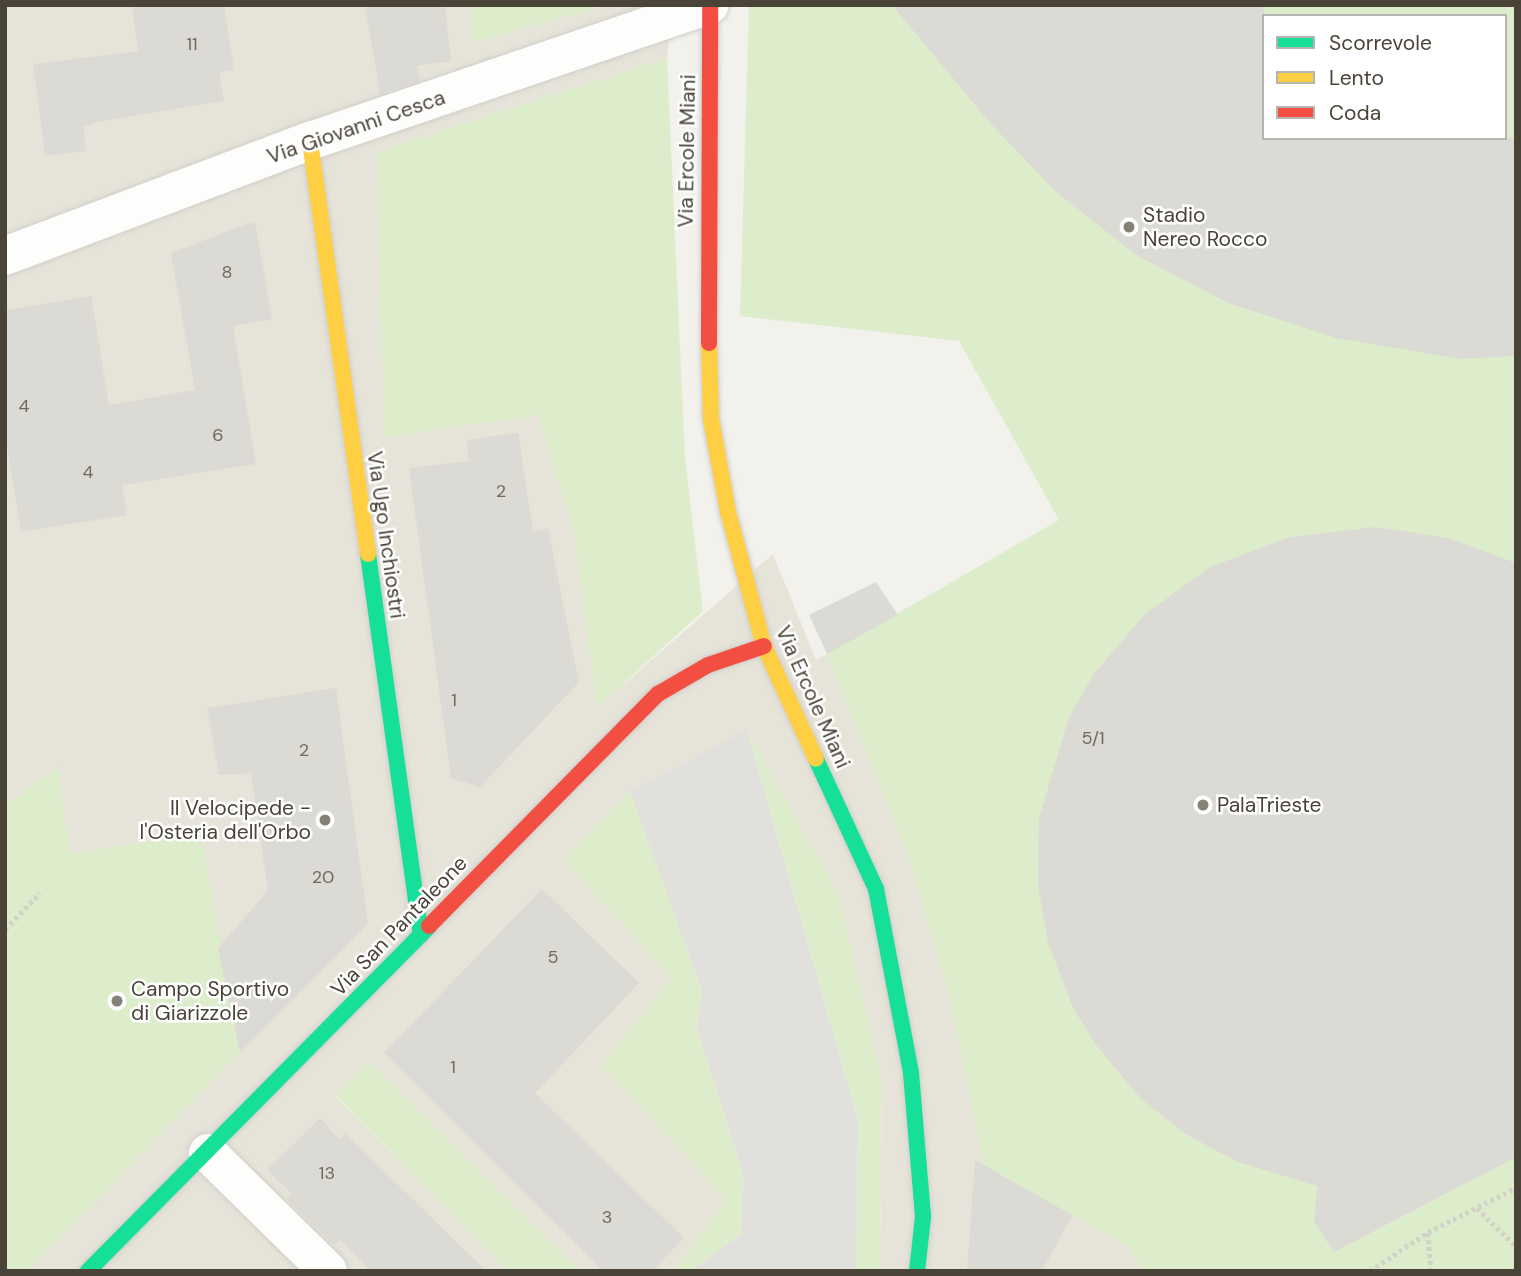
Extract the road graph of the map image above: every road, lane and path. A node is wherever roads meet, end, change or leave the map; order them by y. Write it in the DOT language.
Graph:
graph roads {
  1 [pos="710,5"];
  2 [pos="310,141"];
  3 [pos="5,256"];
  4 [pos="764,646"];
  5 [pos="40,893"];
  6 [pos="5,929"];
  7 [pos="421,933"];
  8 [pos="208,1153"];
  9 [pos="1516,1188"];
  10 [pos="1477,1208"];
  11 [pos="1428,1232"];
  12 [pos="1516,1246"];
  13 [pos="324,1269"];
  14 [pos="88,1271"];
  15 [pos="917,1271"];
  16 [pos="1370,1271"];
  17 [pos="1431,1271"];
  1 -- 2 [label="street, Via Giovanni Cesca"];
  1 -- 4 [label="street, Via Ercole Miani"];
  2 -- 3 [label="street, Via Giovanni Cesca"];
  2 -- 7 [label="street, Via Ugo Inchiostri"];
  4 -- 7 [label="street, Via San Pantaleone"];
  4 -- 15 [label="street, Via Ercole Miani"];
  5 -- 6 [label="path"];
  7 -- 8 [label="street, Via San Pantaleone"];
  8 -- 13 [label="street"];
  8 -- 14 [label="street, Via San Pantaleone"];
  9 -- 10 [label="path"];
  10 -- 11 [label="path"];
  10 -- 12 [label="path"];
  11 -- 16 [label="path"];
  11 -- 17 [label="path"];
}
